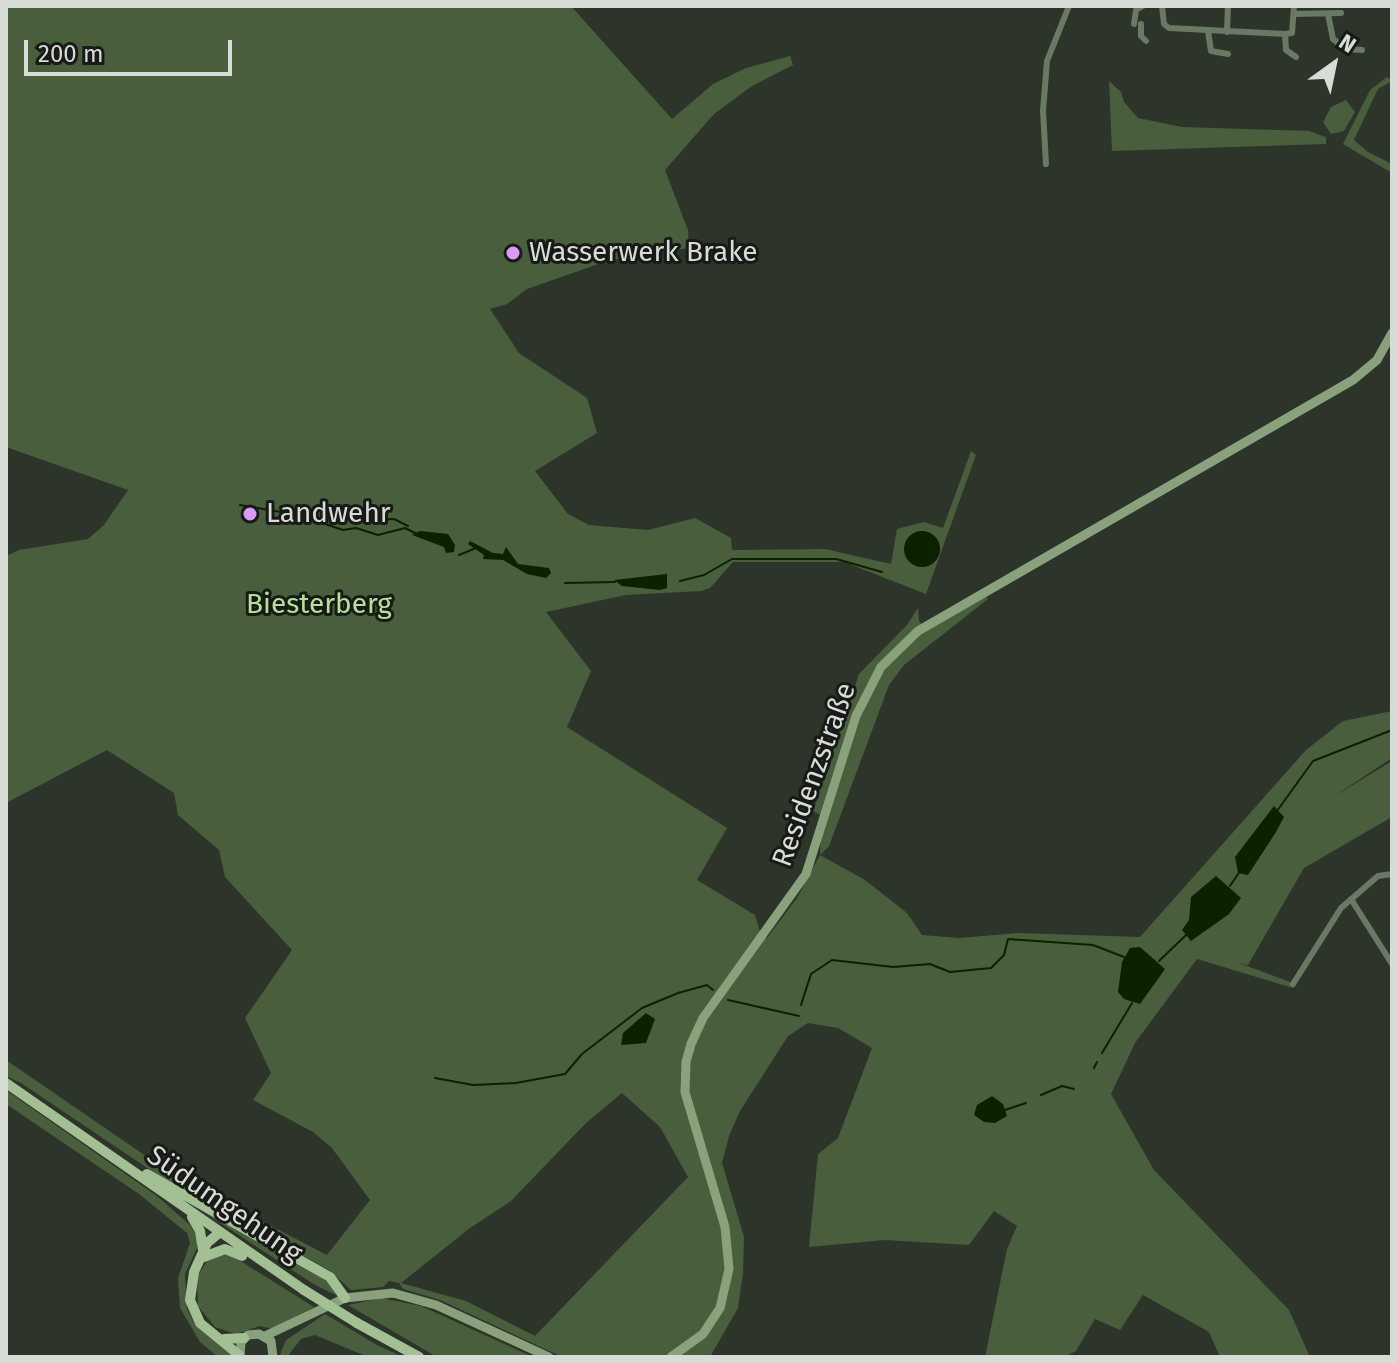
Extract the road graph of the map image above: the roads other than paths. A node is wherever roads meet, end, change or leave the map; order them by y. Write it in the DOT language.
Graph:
graph roads {
  1 [pos="1069,6"];
  2 [pos="1143,6"];
  3 [pos="1162,6"];
  4 [pos="1228,6"];
  5 [pos="1294,10"];
  6 [pos="1341,13"];
  7 [pos="1328,14"];
  8 [pos="1208,31"];
  9 [pos="1227,32"];
  10 [pos="1288,34"];
  11 [pos="1146,41"];
  12 [pos="1362,50"];
  13 [pos="1228,54"];
  14 [pos="1296,57"];
  15 [pos="1046,164"];
  16 [pos="1392,333"];
  17 [pos="1392,874"];
  18 [pos="1351,899"];
  19 [pos="1392,964"];
  20 [pos="1293,984"];
  21 [pos="6,1083"];
  22 [pos="110,1154"];
  23 [pos="183,1207"];
  24 [pos="219,1233"];
  25 [pos="202,1254"];
  26 [pos="273,1270"];
  27 [pos="345,1298"];
  28 [pos="294,1325"];
  29 [pos="265,1336"];
  30 [pos="244,1338"];
  31 [pos="222,1339"];
  32 [pos="274,1353"];
  33 [pos="240,1356"];
  34 [pos="419,1357"];
  35 [pos="549,1357"];
  36 [pos="671,1357"];
  1 -- 15 [label="street"];
  2 -- 11 [label="street"];
  3 -- 8 [label="street"];
  4 -- 9 [label="street"];
  5 -- 7 [label="street"];
  5 -- 10 [label="street"];
  6 -- 7 [label="street"];
  7 -- 12 [label="street"];
  8 -- 9 [label="street"];
  8 -- 13 [label="street"];
  9 -- 10 [label="street"];
  10 -- 14 [label="street"];
  16 -- 36 [label="main road, Residenzstraße"];
  17 -- 18 [label="street"];
  18 -- 19 [label="street"];
  18 -- 20 [label="street"];
  21 -- 22 [label="main road, Südumgehung"];
  22 -- 23 [label="main road, Südumgehung"];
  22 -- 27 [label="main road"];
  23 -- 24 [label="main road, Südumgehung"];
  23 -- 25 [label="main road"];
  24 -- 25 [label="main road"];
  24 -- 26 [label="main road, Südumgehung"];
  25 -- 26 [label="main road"];
  25 -- 31 [label="main road"];
  26 -- 34 [label="main road, Südumgehung, bridge"];
  27 -- 28 [label="main road"];
  27 -- 35 [label="main road"];
  28 -- 29 [label="main road"];
  28 -- 32 [label="main road"];
  29 -- 30 [label="main road"];
  29 -- 32 [label="main road"];
  30 -- 31 [label="main road"];
  30 -- 33 [label="main road"];
  31 -- 33 [label="main road"];
}
